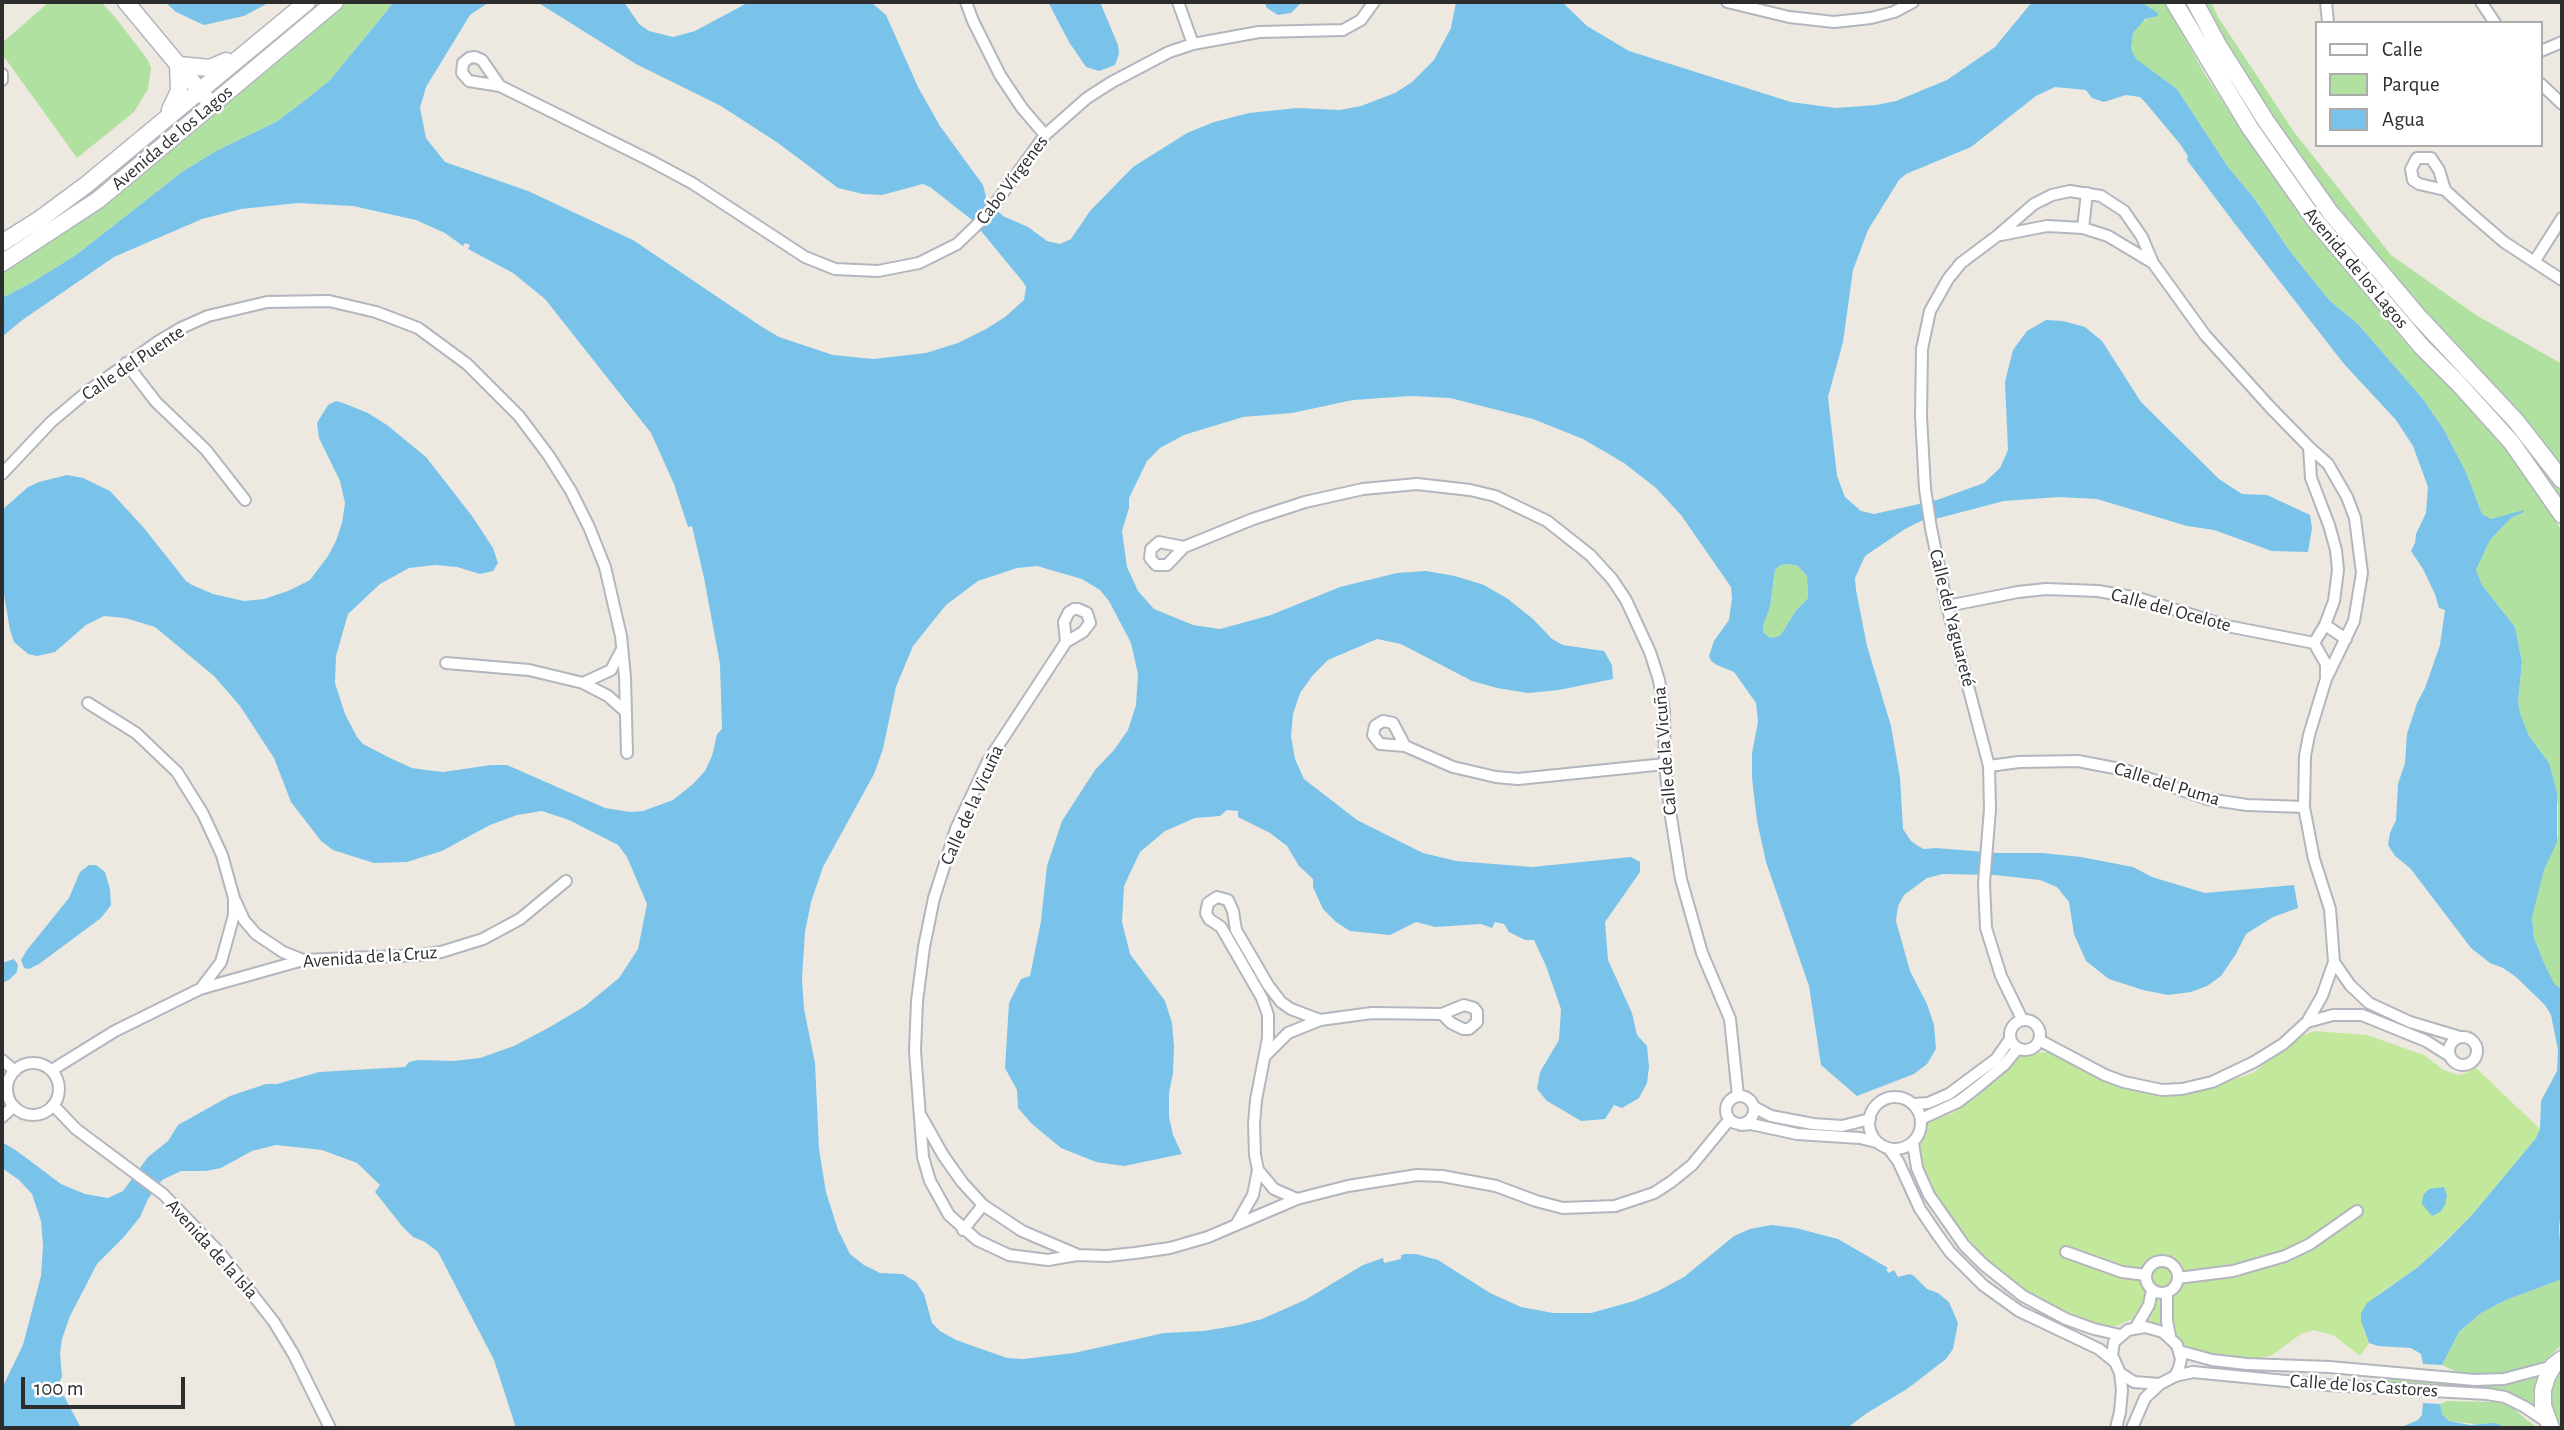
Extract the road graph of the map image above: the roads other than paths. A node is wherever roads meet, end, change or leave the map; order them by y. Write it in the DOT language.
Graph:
graph roads {
  1 [pos="126,2"];
  2 [pos="307,2"];
  3 [pos="335,2"];
  4 [pos="966,2"];
  5 [pos="1178,2"];
  6 [pos="1374,2"];
  7 [pos="1727,2"];
  8 [pos="1913,2"];
  9 [pos="2174,2"];
  10 [pos="2195,2"];
  11 [pos="2326,2"];
  12 [pos="2481,2"];
  13 [pos="2328,21"];
  14 [pos="2494,21"];
  15 [pos="258,42"];
  16 [pos="2562,42"];
  17 [pos="1193,44"];
  18 [pos="2543,50"];
  19 [pos="178,65"];
  20 [pos="2,74"];
  21 [pos="2,80"];
  22 [pos="500,86"];
  23 [pos="2543,86"];
  24 [pos="199,90"];
  25 [pos="2562,104"];
  26 [pos="211,106"];
  27 [pos="155,128"];
  28 [pos="1045,135"];
  29 [pos="2445,190"];
  30 [pos="2087,193"];
  31 [pos="2562,218"];
  32 [pos="2082,228"];
  33 [pos="1997,236"];
  34 [pos="2,243"];
  35 [pos="2534,262"];
  36 [pos="2,263"];
  37 [pos="2153,263"];
  38 [pos="2562,280"];
  39 [pos="126,363"];
  40 [pos="2309,447"];
  41 [pos="2,474"];
  42 [pos="2562,480"];
  43 [pos="245,500"];
  44 [pos="2562,515"];
  45 [pos="2360,545"];
  46 [pos="1184,547"];
  47 [pos="2336,550"];
  48 [pos="1947,606"];
  49 [pos="2325,625"];
  50 [pos="2346,639"];
  51 [pos="1066,642"];
  52 [pos="2314,643"];
  53 [pos="622,649"];
  54 [pos="2337,658"];
  55 [pos="2323,659"];
  56 [pos="446,663"];
  57 [pos="2326,679"];
  58 [pos="583,683"];
  59 [pos="88,702"];
  60 [pos="626,712"];
  61 [pos="1405,746"];
  62 [pos="627,753"];
  63 [pos="1665,764"];
  64 [pos="1989,766"];
  65 [pos="2304,807"];
  66 [pos="566,881"];
  67 [pos="234,898"];
  68 [pos="1233,920"];
  69 [pos="1221,927"];
  70 [pos="303,960"];
  71 [pos="2334,962"];
  72 [pos="200,989"];
  73 [pos="2356,992"];
  74 [pos="1283,1003"];
  75 [pos="1443,1014"];
  76 [pos="2347,1014"];
  77 [pos="1268,1015"];
  78 [pos="2022,1019"];
  79 [pos="1320,1020"];
  80 [pos="2307,1022"];
  81 [pos="2460,1037"];
  82 [pos="2039,1040"];
  83 [pos="2014,1044"];
  84 [pos="2450,1056"];
  85 [pos="1264,1057"];
  86 [pos="2,1060"];
  87 [pos="52,1070"];
  88 [pos="15,1071"];
  89 [pos="1738,1096"];
  90 [pos="1914,1104"];
  91 [pos="53,1105"];
  92 [pos="14,1106"];
  93 [pos="1754,1107"];
  94 [pos="918,1110"];
  95 [pos="2,1117"];
  96 [pos="1870,1119"];
  97 [pos="1922,1119"];
  98 [pos="1729,1120"];
  99 [pos="1741,1125"];
  100 [pos="1877,1143"];
  101 [pos="1913,1143"];
  102 [pos="1889,1149"];
  103 [pos="1258,1170"];
  104 [pos="1297,1199"];
  105 [pos="983,1205"];
  106 [pos="2357,1211"];
  107 [pos="1236,1225"];
  108 [pos="963,1230"];
  109 [pos="2066,1252"];
  110 [pos="1077,1255"];
  111 [pos="2146,1275"];
  112 [pos="2178,1278"];
  113 [pos="2152,1290"];
  114 [pos="2167,1292"];
  115 [pos="2136,1327"];
  116 [pos="2120,1335"];
  117 [pos="2170,1336"];
  118 [pos="2179,1351"];
  119 [pos="2559,1361"];
  120 [pos="2117,1367"];
  121 [pos="2175,1376"];
  122 [pos="2160,1384"];
  123 [pos="2549,1425"];
  124 [pos="330,1428"];
  125 [pos="2116,1428"];
  126 [pos="2132,1428"];
  1 -- 19 [label="street"];
  2 -- 15 [label="street, Avenida de los Lagos"];
  3 -- 26 [label="street, Avenida de los Lagos"];
  4 -- 28 [label="street"];
  5 -- 17 [label="street"];
  6 -- 17 [label="street, Cabo Vírgenes"];
  7 -- 8 [label="street"];
  9 -- 44 [label="street, Avenida de los Lagos"];
  10 -- 42 [label="street, Avenida de los Lagos"];
  11 -- 13 [label="street"];
  12 -- 14 [label="street"];
  15 -- 19 [label="street"];
  15 -- 24 [label="street, Avenida de los Lagos"];
  16 -- 18 [label="street"];
  17 -- 28 [label="street, Cabo Vírgenes"];
  19 -- 24 [label="street"];
  19 -- 27 [label="street"];
  20 -- 21 [label="street"];
  22 -- 28 [label="street, Cabo Vírgenes"];
  23 -- 25 [label="street"];
  24 -- 26 [label="street"];
  24 -- 27 [label="street, Avenida de los Lagos"];
  26 -- 36 [label="street, Avenida de los Lagos"];
  27 -- 34 [label="street, Avenida de los Lagos"];
  29 -- 35 [label="street"];
  30 -- 32 [label="street"];
  30 -- 33 [label="street, Calle del Yaguareté"];
  30 -- 37 [label="street, Calle del Yaguareté"];
  31 -- 35 [label="street"];
  32 -- 33 [label="street, Calle del Yaguareté"];
  32 -- 37 [label="street, Calle del Yaguareté"];
  33 -- 48 [label="street, Calle del Yaguareté"];
  35 -- 38 [label="street"];
  37 -- 40 [label="street, Calle del Yaguareté"];
  39 -- 41 [label="street, Calle del Puente"];
  39 -- 43 [label="street"];
  39 -- 53 [label="street, Calle del Puente"];
  40 -- 45 [label="street, Calle del Yaguareté"];
  40 -- 47 [label="street"];
  45 -- 47 [label="street"];
  45 -- 50 [label="street, Calle del Yaguareté"];
  46 -- 63 [label="street, Calle de la Vicuña"];
  47 -- 49 [label="street"];
  48 -- 52 [label="street, Calle del Ocelote"];
  48 -- 64 [label="street, Calle del Yaguareté"];
  49 -- 50 [label="street"];
  49 -- 52 [label="street"];
  50 -- 54 [label="street, Calle del Yaguareté"];
  51 -- 94 [label="street, Calle de la Vicuña"];
  52 -- 55 [label="street"];
  53 -- 58 [label="street"];
  53 -- 60 [label="street, Calle del Puente"];
  54 -- 55 [label="street"];
  54 -- 57 [label="street, Calle del Yaguareté"];
  55 -- 57 [label="street"];
  56 -- 58 [label="street"];
  57 -- 65 [label="street, Calle del Yaguareté"];
  58 -- 60 [label="street"];
  59 -- 67 [label="street"];
  60 -- 62 [label="street, Calle del Puente"];
  61 -- 63 [label="street"];
  63 -- 89 [label="street, Calle de la Vicuña"];
  64 -- 65 [label="street, Calle del Puma"];
  64 -- 78 [label="street, Calle del Yaguareté"];
  65 -- 71 [label="street, Calle del Yaguareté"];
  66 -- 70 [label="street, Avenida de la Cruz"];
  67 -- 70 [label="street"];
  67 -- 72 [label="street"];
  68 -- 69 [label="street"];
  68 -- 69 [label="street"];
  68 -- 74 [label="street"];
  69 -- 77 [label="street"];
  70 -- 72 [label="street, Avenida de la Cruz"];
  71 -- 73 [label="street"];
  71 -- 80 [label="street, Calle del Yaguareté"];
  72 -- 87 [label="street, Avenida de la Cruz"];
  73 -- 76 [label="street"];
  73 -- 81 [label="street"];
  74 -- 77 [label="street"];
  74 -- 79 [label="street"];
  75 -- 79 [label="street"];
  76 -- 80 [label="street"];
  76 -- 84 [label="street"];
  77 -- 85 [label="street"];
  78 -- 82 [label="street"];
  78 -- 83 [label="street"];
  79 -- 85 [label="street"];
  80 -- 82 [label="street, Calle del Yaguareté"];
  81 -- 84 [label="street"];
  81 -- 84 [label="street"];
  82 -- 83 [label="street"];
  83 -- 90 [label="street"];
  83 -- 97 [label="street"];
  85 -- 103 [label="street"];
  86 -- 88 [label="street"];
  87 -- 88 [label="street"];
  87 -- 91 [label="street"];
  88 -- 92 [label="street"];
  89 -- 93 [label="street"];
  89 -- 98 [label="street"];
  90 -- 96 [label="street"];
  90 -- 97 [label="street"];
  91 -- 92 [label="street"];
  91 -- 124 [label="street, Avenida de la Isla"];
  92 -- 95 [label="street"];
  93 -- 96 [label="street"];
  93 -- 99 [label="street"];
  94 -- 105 [label="street, Calle de la Vicuña"];
  94 -- 108 [label="street, Calle de la Vicuña"];
  96 -- 100 [label="street"];
  97 -- 101 [label="street"];
  98 -- 99 [label="street"];
  98 -- 104 [label="street, Calle de la Vicuña"];
  99 -- 100 [label="street"];
  100 -- 102 [label="street"];
  101 -- 102 [label="street"];
  101 -- 116 [label="street"];
  102 -- 120 [label="street"];
  103 -- 104 [label="street"];
  103 -- 107 [label="street"];
  104 -- 107 [label="street, Calle de la Vicuña"];
  105 -- 108 [label="street"];
  105 -- 110 [label="street, Calle de la Vicuña"];
  106 -- 112 [label="street"];
  107 -- 110 [label="street, Calle de la Vicuña"];
  108 -- 110 [label="street, Calle de la Vicuña"];
  109 -- 111 [label="street"];
  111 -- 112 [label="street"];
  111 -- 113 [label="street"];
  112 -- 114 [label="street"];
  113 -- 114 [label="street"];
  113 -- 115 [label="street"];
  114 -- 117 [label="street"];
  115 -- 116 [label="street"];
  115 -- 117 [label="street"];
  116 -- 120 [label="street"];
  117 -- 118 [label="street"];
  118 -- 119 [label="street, Calle de los Castores"];
  118 -- 121 [label="street"];
  119 -- 123 [label="street"];
  120 -- 122 [label="street"];
  120 -- 125 [label="street"];
  121 -- 122 [label="street"];
  121 -- 123 [label="street, Calle de los Castores"];
  122 -- 126 [label="street"];
}
